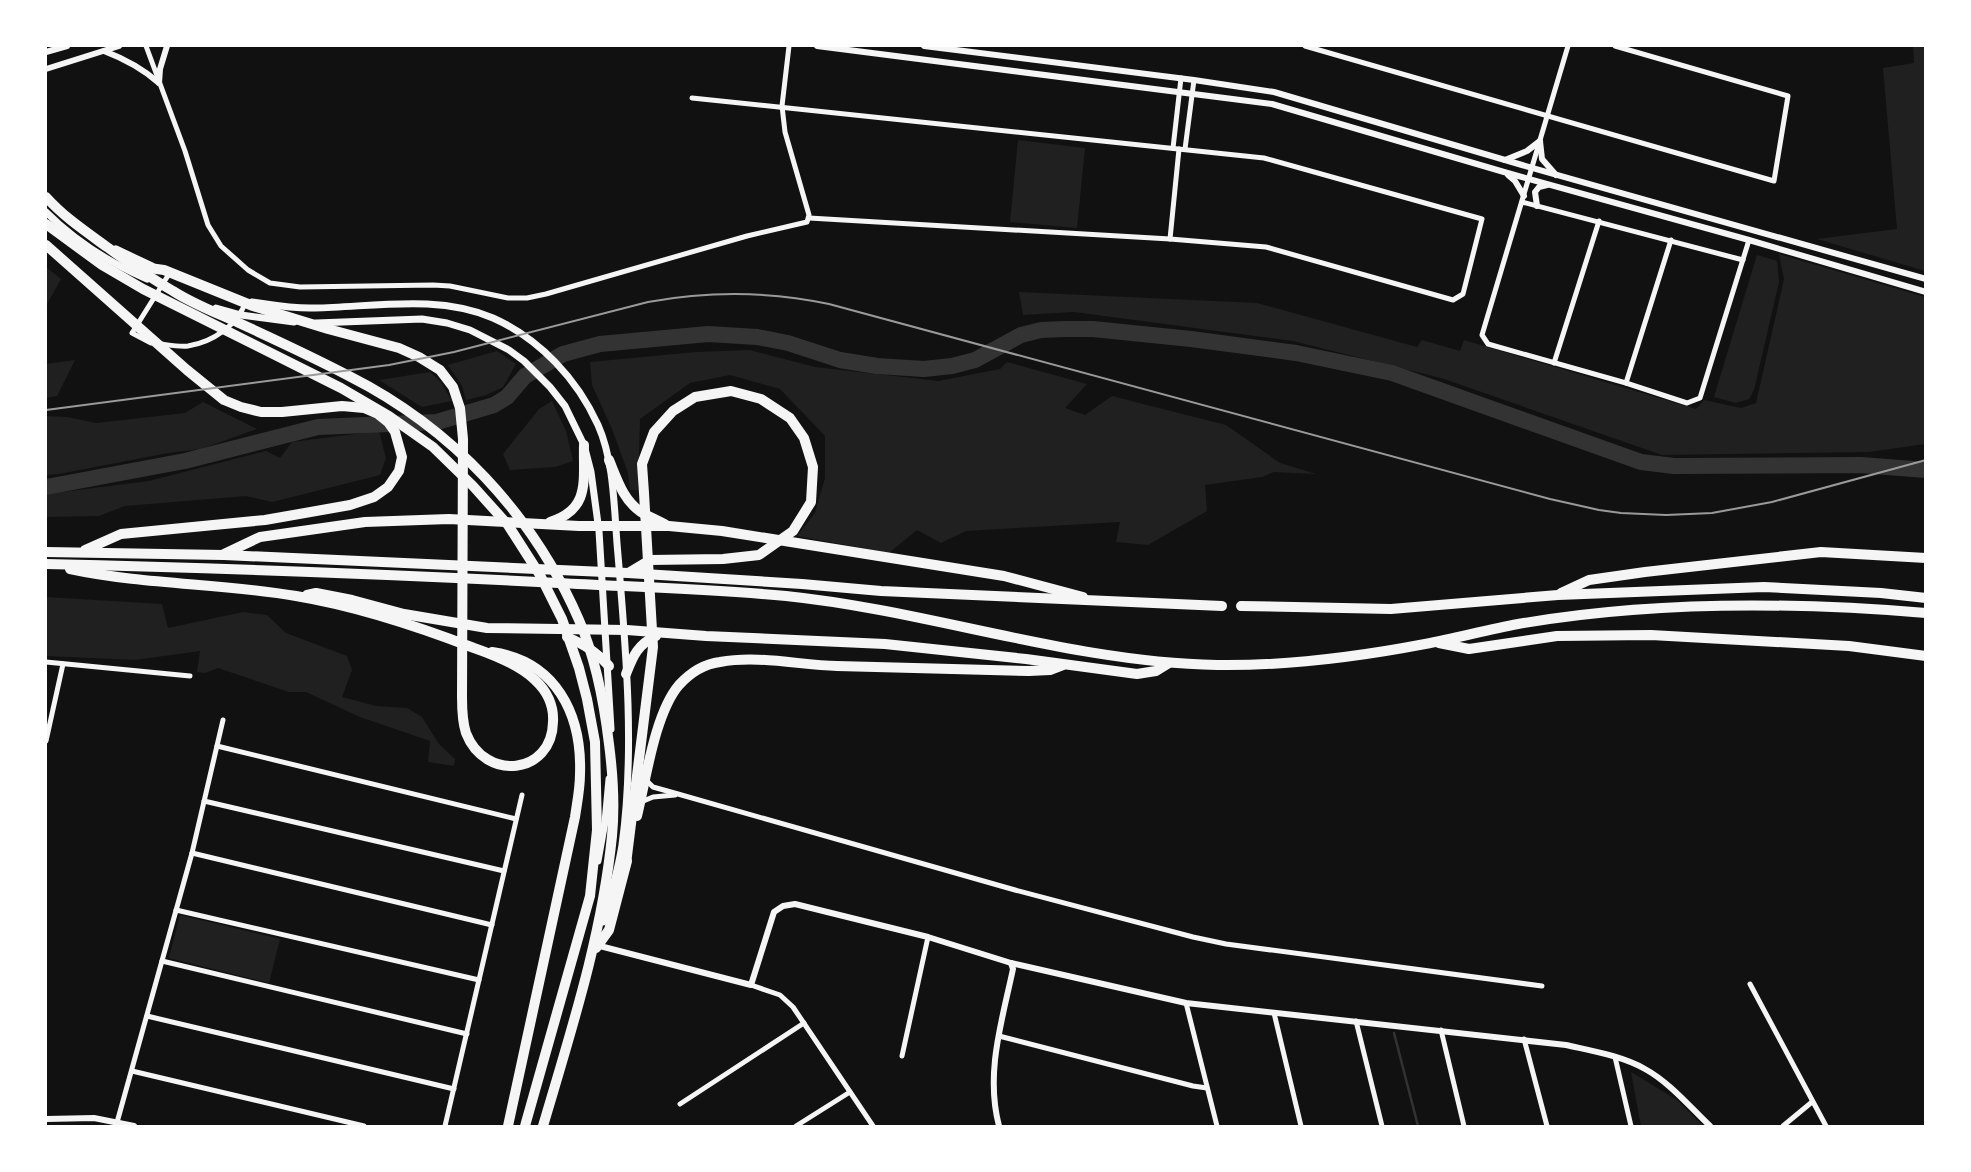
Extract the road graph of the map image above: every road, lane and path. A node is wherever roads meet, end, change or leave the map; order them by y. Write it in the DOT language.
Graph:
graph roads {
  1 [pos="67,46"];
  2 [pos="119,46"];
  3 [pos="146,46"];
  4 [pos="167,46"];
  5 [pos="789,46"];
  6 [pos="817,46"];
  7 [pos="924,46"];
  8 [pos="1305,46"];
  9 [pos="1568,46"];
  10 [pos="1615,46"];
  11 [pos="102,51"];
  12 [pos="46,52"];
  13 [pos="46,69"];
  14 [pos="1181,78"];
  15 [pos="1194,80"];
  16 [pos="159,83"];
  17 [pos="1180,92"];
  18 [pos="1193,94"];
  19 [pos="692,97"];
  20 [pos="782,106"];
  21 [pos="1547,116"];
  22 [pos="1540,141"];
  23 [pos="1179,149"];
  24 [pos="1505,160"];
  25 [pos="1532,168"];
  26 [pos="1504,172"];
  27 [pos="1556,175"];
  28 [pos="1529,179"];
  29 [pos="1549,185"];
  30 [pos="46,196"];
  31 [pos="1523,199"];
  32 [pos="1536,206"];
  33 [pos="46,212"];
  34 [pos="809,217"];
  35 [pos="1598,221"];
  36 [pos="46,224"];
  37 [pos="1170,239"];
  38 [pos="1671,240"];
  39 [pos="1749,240"];
  40 [pos="46,245"];
  41 [pos="1743,260"];
  42 [pos="135,266"];
  43 [pos="169,274"];
  44 [pos="1926,279"];
  45 [pos="162,286"];
  46 [pos="1926,292"];
  47 [pos="246,301"];
  48 [pos="241,315"];
  49 [pos="1554,363"];
  50 [pos="1626,383"];
  51 [pos="584,445"];
  52 [pos="608,460"];
  53 [pos="543,524"];
  54 [pos="669,526"];
  55 [pos="599,528"];
  56 [pos="616,529"];
  57 [pos="46,552"];
  58 [pos="82,552"];
  59 [pos="224,555"];
  60 [pos="1926,558"];
  61 [pos="46,564"];
  62 [pos="628,573"];
  63 [pos="1558,595"];
  64 [pos="298,596"];
  65 [pos="1926,598"];
  66 [pos="1104,602"];
  67 [pos="1222,606"];
  68 [pos="1241,606"];
  69 [pos="1926,613"];
  70 [pos="624,625"];
  71 [pos="605,626"];
  72 [pos="546,628"];
  73 [pos="667,632"];
  74 [pos="1436,642"];
  75 [pos="483,651"];
  76 [pos="1926,656"];
  77 [pos="46,662"];
  78 [pos="1169,663"];
  79 [pos="64,664"];
  80 [pos="1067,664"];
  81 [pos="608,666"];
  82 [pos="626,674"];
  83 [pos="190,676"];
  84 [pos="223,720"];
  85 [pos="46,740"];
  86 [pos="217,746"];
  87 [pos="629,749"];
  88 [pos="678,794"];
  89 [pos="522,795"];
  90 [pos="204,801"];
  91 [pos="624,816"];
  92 [pos="516,819"];
  93 [pos="192,853"];
  94 [pos="626,864"];
  95 [pos="504,872"];
  96 [pos="176,910"];
  97 [pos="492,925"];
  98 [pos="928,937"];
  99 [pos="595,948"];
  100 [pos="162,961"];
  101 [pos="1012,963"];
  102 [pos="479,980"];
  103 [pos="1751,984"];
  104 [pos="751,985"];
  105 [pos="1542,986"];
  106 [pos="1186,1003"];
  107 [pos="1273,1013"];
  108 [pos="147,1016"];
  109 [pos="1356,1021"];
  110 [pos="804,1023"];
  111 [pos="1441,1030"];
  112 [pos="467,1034"];
  113 [pos="999,1035"];
  114 [pos="1524,1039"];
  115 [pos="902,1056"];
  116 [pos="1615,1057"];
  117 [pos="132,1072"];
  118 [pos="1207,1088"];
  119 [pos="454,1089"];
  120 [pos="850,1092"];
  121 [pos="1811,1102"];
  122 [pos="680,1104"];
  123 [pos="46,1119"];
  124 [pos="117,1125"];
  125 [pos="134,1126"];
  126 [pos="364,1126"];
  127 [pos="445,1126"];
  128 [pos="508,1126"];
  129 [pos="522,1126"];
  130 [pos="545,1126"];
  131 [pos="796,1126"];
  132 [pos="873,1126"];
  133 [pos="999,1126"];
  134 [pos="1217,1126"];
  135 [pos="1301,1126"];
  136 [pos="1382,1126"];
  137 [pos="1464,1126"];
  138 [pos="1547,1126"];
  139 [pos="1631,1126"];
  140 [pos="1710,1126"];
  141 [pos="1783,1126"];
  142 [pos="1826,1126"];
  1 -- 12 [label="street"];
  2 -- 11 [label="street"];
  3 -- 16 [label="street"];
  4 -- 16 [label="street"];
  5 -- 20 [label="street"];
  6 -- 17 [label="street"];
  7 -- 14 [label="street"];
  8 -- 21 [label="street"];
  9 -- 21 [label="street"];
  10 -- 21 [label="street"];
  11 -- 13 [label="street"];
  11 -- 16 [label="street"];
  14 -- 15 [label="street"];
  14 -- 17 [label="street"];
  15 -- 18 [label="street"];
  15 -- 24 [label="street"];
  16 -- 34 [label="street"];
  17 -- 18 [label="street"];
  17 -- 23 [label="street"];
  18 -- 23 [label="street"];
  18 -- 26 [label="street"];
  19 -- 20 [label="street"];
  20 -- 23 [label="street"];
  20 -- 34 [label="street"];
  21 -- 22 [label="street"];
  22 -- 24 [label="street"];
  22 -- 25 [label="street"];
  22 -- 27 [label="street"];
  23 -- 37 [label="street"];
  23 -- 37 [label="street"];
  24 -- 25 [label="street"];
  25 -- 27 [label="street"];
  25 -- 28 [label="street"];
  26 -- 28 [label="street"];
  26 -- 31 [label="street"];
  27 -- 44 [label="street"];
  28 -- 29 [label="street"];
  28 -- 31 [label="street"];
  29 -- 32 [label="street"];
  29 -- 39 [label="street"];
  30 -- 42 [label="highway"];
  30 -- 43 [label="main road"];
  31 -- 32 [label="street"];
  31 -- 49 [label="street"];
  32 -- 35 [label="street"];
  33 -- 45 [label="main road"];
  34 -- 37 [label="street"];
  35 -- 38 [label="street"];
  35 -- 49 [label="street"];
  36 -- 129 [label="highway"];
  38 -- 41 [label="street"];
  38 -- 50 [label="street"];
  39 -- 41 [label="street"];
  39 -- 46 [label="street"];
  40 -- 58 [label="highway"];
  41 -- 50 [label="street"];
  42 -- 75 [label="highway"];
  42 -- 99 [label="highway"];
  43 -- 45 [label="street"];
  43 -- 47 [label="main road"];
  45 -- 48 [label="main road"];
  45 -- 48 [label="street"];
  47 -- 48 [label="street"];
  47 -- 52 [label="main road"];
  48 -- 51 [label="main road"];
  49 -- 50 [label="street"];
  51 -- 53 [label="highway"];
  51 -- 55 [label="main road"];
  52 -- 54 [label="highway"];
  52 -- 56 [label="main road"];
  53 -- 55 [label="highway"];
  53 -- 59 [label="highway"];
  54 -- 56 [label="highway"];
  54 -- 66 [label="highway"];
  55 -- 56 [label="highway"];
  55 -- 71 [label="main road"];
  56 -- 70 [label="main road"];
  57 -- 58 [label="highway"];
  58 -- 59 [label="highway"];
  59 -- 62 [label="highway"];
  60 -- 63 [label="highway"];
  61 -- 64 [label="highway"];
  61 -- 78 [label="highway"];
  62 -- 66 [label="highway"];
  62 -- 94 [label="highway"];
  63 -- 65 [label="highway"];
  63 -- 68 [label="highway"];
  64 -- 72 [label="highway"];
  64 -- 75 [label="highway"];
  66 -- 67 [label="highway"];
  69 -- 74 [label="highway"];
  70 -- 71 [label="highway"];
  70 -- 73 [label="highway"];
  70 -- 82 [label="main road"];
  71 -- 72 [label="highway"];
  71 -- 81 [label="main road"];
  72 -- 81 [label="highway"];
  73 -- 80 [label="highway"];
  73 -- 82 [label="highway"];
  74 -- 76 [label="highway"];
  74 -- 78 [label="highway"];
  75 -- 128 [label="highway"];
  77 -- 79 [label="street"];
  78 -- 80 [label="highway"];
  79 -- 83 [label="street"];
  79 -- 85 [label="street"];
  80 -- 94 [label="highway"];
  81 -- 129 [label="main road"];
  82 -- 87 [label="main road"];
  84 -- 86 [label="street"];
  86 -- 90 [label="street"];
  86 -- 92 [label="street"];
  87 -- 88 [label="street"];
  87 -- 91 [label="main road"];
  88 -- 91 [label="street"];
  88 -- 105 [label="street"];
  89 -- 92 [label="street"];
  90 -- 93 [label="street"];
  90 -- 95 [label="street"];
  91 -- 99 [label="main road"];
  92 -- 95 [label="street"];
  93 -- 96 [label="street"];
  93 -- 97 [label="street"];
  94 -- 99 [label="highway"];
  95 -- 97 [label="street"];
  96 -- 100 [label="street"];
  96 -- 102 [label="street"];
  97 -- 102 [label="street"];
  98 -- 101 [label="street"];
  98 -- 104 [label="street"];
  98 -- 115 [label="street"];
  99 -- 104 [label="street"];
  99 -- 130 [label="highway"];
  100 -- 108 [label="street"];
  100 -- 112 [label="street"];
  101 -- 106 [label="street"];
  101 -- 113 [label="street"];
  102 -- 112 [label="street"];
  103 -- 121 [label="street"];
  104 -- 110 [label="street"];
  106 -- 107 [label="street"];
  106 -- 118 [label="street"];
  107 -- 109 [label="street"];
  107 -- 135 [label="street"];
  108 -- 117 [label="street"];
  108 -- 119 [label="street"];
  109 -- 111 [label="street"];
  109 -- 136 [label="street"];
  110 -- 120 [label="street"];
  110 -- 122 [label="street"];
  111 -- 114 [label="street"];
  111 -- 137 [label="street"];
  112 -- 119 [label="street"];
  113 -- 118 [label="street"];
  113 -- 133 [label="street"];
  114 -- 116 [label="street"];
  114 -- 138 [label="street"];
  116 -- 139 [label="street"];
  116 -- 140 [label="street"];
  117 -- 124 [label="street"];
  117 -- 126 [label="street"];
  118 -- 134 [label="street"];
  119 -- 127 [label="street"];
  120 -- 131 [label="street"];
  120 -- 132 [label="street"];
  121 -- 141 [label="street"];
  121 -- 142 [label="street"];
  123 -- 124 [label="street"];
  124 -- 125 [label="street"];
}
